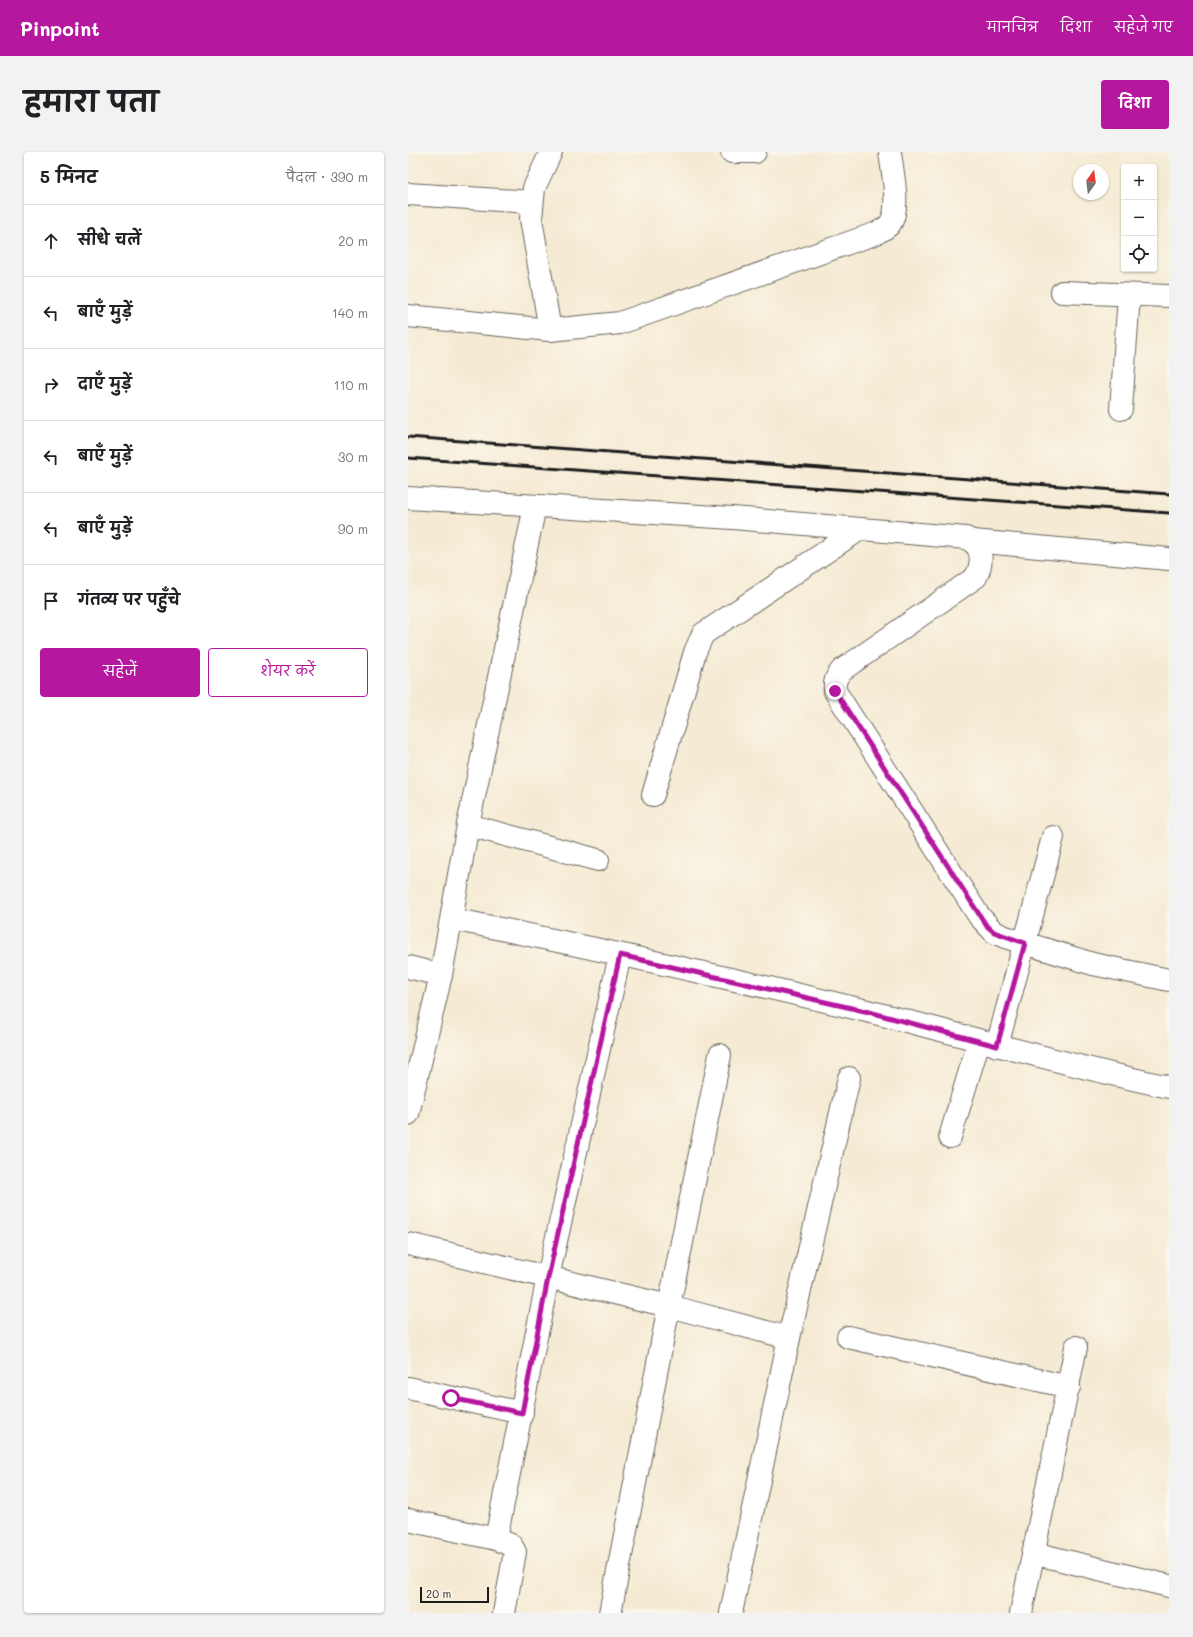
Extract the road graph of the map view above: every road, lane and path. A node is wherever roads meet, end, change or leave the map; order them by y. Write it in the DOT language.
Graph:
graph roads {
  1 [pos="550,152"];
  2 [pos="732,152"];
  3 [pos="756,152"];
  4 [pos="890,152"];
  5 [pos="408,194"];
  6 [pos="532,202"];
  7 [pos="1062,292"];
  8 [pos="1129,294"];
  9 [pos="1169,296"];
  10 [pos="408,316"];
  11 [pos="550,330"];
  12 [pos="1121,409"];
  13 [pos="408,498"];
  14 [pos="535,506"];
  15 [pos="860,529"];
  16 [pos="973,541"];
  17 [pos="1169,559"];
  18 [pos="653,795"];
  19 [pos="468,825"];
  20 [pos="1053,837"];
  21 [pos="598,860"];
  22 [pos="452,919"];
  23 [pos="1025,943"];
  24 [pos="620,955"];
  25 [pos="408,967"];
  26 [pos="441,975"];
  27 [pos="1169,980"];
  28 [pos="988,1043"];
  29 [pos="720,1055"];
  30 [pos="850,1078"];
  31 [pos="1169,1087"];
  32 [pos="408,1114"];
  33 [pos="950,1137"];
  34 [pos="408,1244"];
  35 [pos="548,1278"];
  36 [pos="669,1306"];
  37 [pos="848,1337"];
  38 [pos="789,1338"];
  39 [pos="1076,1347"];
  40 [pos="1069,1387"];
  41 [pos="408,1388"];
  42 [pos="522,1413"];
  43 [pos="408,1520"];
  44 [pos="496,1539"];
  45 [pos="1033,1553"];
  46 [pos="1169,1586"];
  47 [pos="504,1613"];
  48 [pos="610,1613"];
  49 [pos="731,1613"];
  50 [pos="1021,1613"];
  1 -- 6 [label="street"];
  2 -- 3 [label="street"];
  4 -- 11 [label="street"];
  5 -- 6 [label="street"];
  6 -- 11 [label="street"];
  7 -- 8 [label="street"];
  8 -- 9 [label="street"];
  8 -- 12 [label="street"];
  10 -- 11 [label="street"];
  13 -- 14 [label="street"];
  14 -- 15 [label="street"];
  14 -- 19 [label="street"];
  15 -- 16 [label="street"];
  15 -- 18 [label="street"];
  16 -- 17 [label="street"];
  16 -- 23 [label="street"];
  19 -- 21 [label="street"];
  19 -- 22 [label="street"];
  20 -- 23 [label="street"];
  22 -- 24 [label="street"];
  22 -- 26 [label="street"];
  23 -- 27 [label="street"];
  23 -- 28 [label="street"];
  24 -- 28 [label="street"];
  24 -- 35 [label="street"];
  25 -- 26 [label="street"];
  26 -- 32 [label="street"];
  28 -- 31 [label="street"];
  28 -- 33 [label="street"];
  29 -- 36 [label="street"];
  30 -- 38 [label="street"];
  34 -- 35 [label="street"];
  35 -- 36 [label="street"];
  35 -- 42 [label="street"];
  36 -- 38 [label="street"];
  36 -- 48 [label="street"];
  37 -- 40 [label="street"];
  38 -- 49 [label="street"];
  39 -- 40 [label="street"];
  40 -- 45 [label="street"];
  41 -- 42 [label="street"];
  42 -- 44 [label="street"];
  43 -- 44 [label="street"];
  44 -- 47 [label="street"];
  45 -- 46 [label="street"];
  45 -- 50 [label="street"];
}
